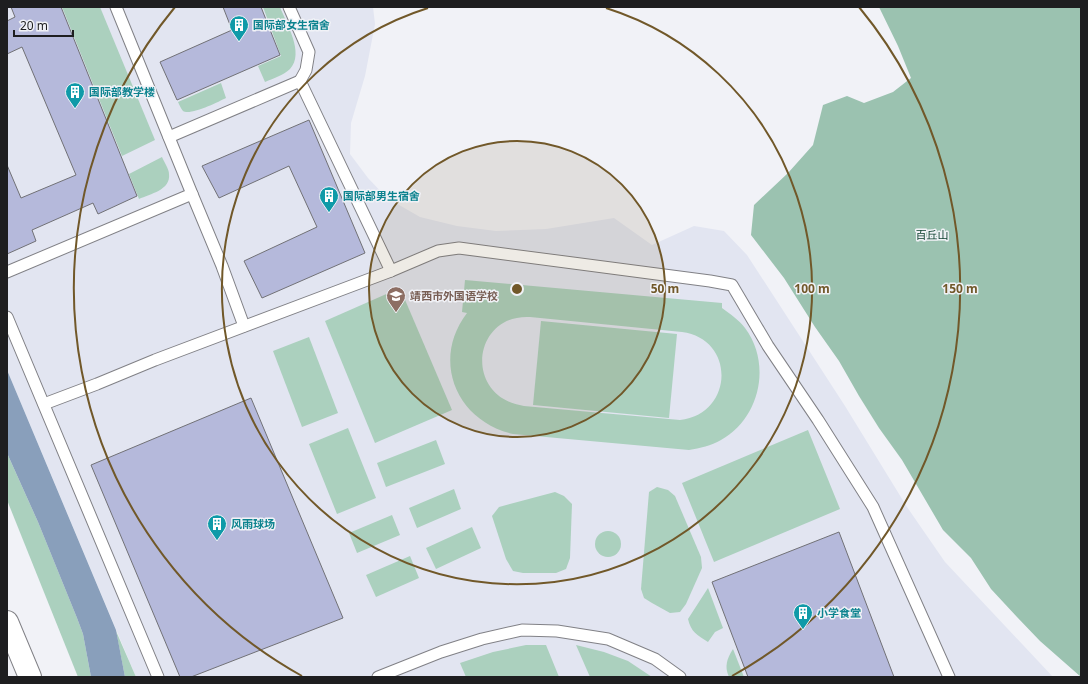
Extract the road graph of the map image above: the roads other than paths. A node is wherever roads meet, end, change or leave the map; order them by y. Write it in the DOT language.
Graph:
graph roads {
  1 [pos="116,7"];
  2 [pos="289,7"];
  3 [pos="300,81"];
  4 [pos="169,137"];
  5 [pos="192,194"];
  6 [pos="391,271"];
  7 [pos="7,272"];
  8 [pos="7,317"];
  9 [pos="244,326"];
  10 [pos="44,404"];
  11 [pos="7,622"];
  12 [pos="30,677"];
  13 [pos="158,677"];
  14 [pos="378,677"];
  15 [pos="680,677"];
  16 [pos="948,677"];
  1 -- 4 [label="lane"];
  2 -- 3 [label="lane"];
  3 -- 4 [label="lane"];
  3 -- 6 [label="lane"];
  4 -- 5 [label="lane"];
  5 -- 7 [label="lane"];
  5 -- 9 [label="lane"];
  6 -- 9 [label="lane"];
  6 -- 16 [label="lane"];
  8 -- 10 [label="lane"];
  9 -- 10 [label="lane"];
  10 -- 13 [label="lane"];
  11 -- 12 [label="main road"];
  14 -- 15 [label="lane"];
}
